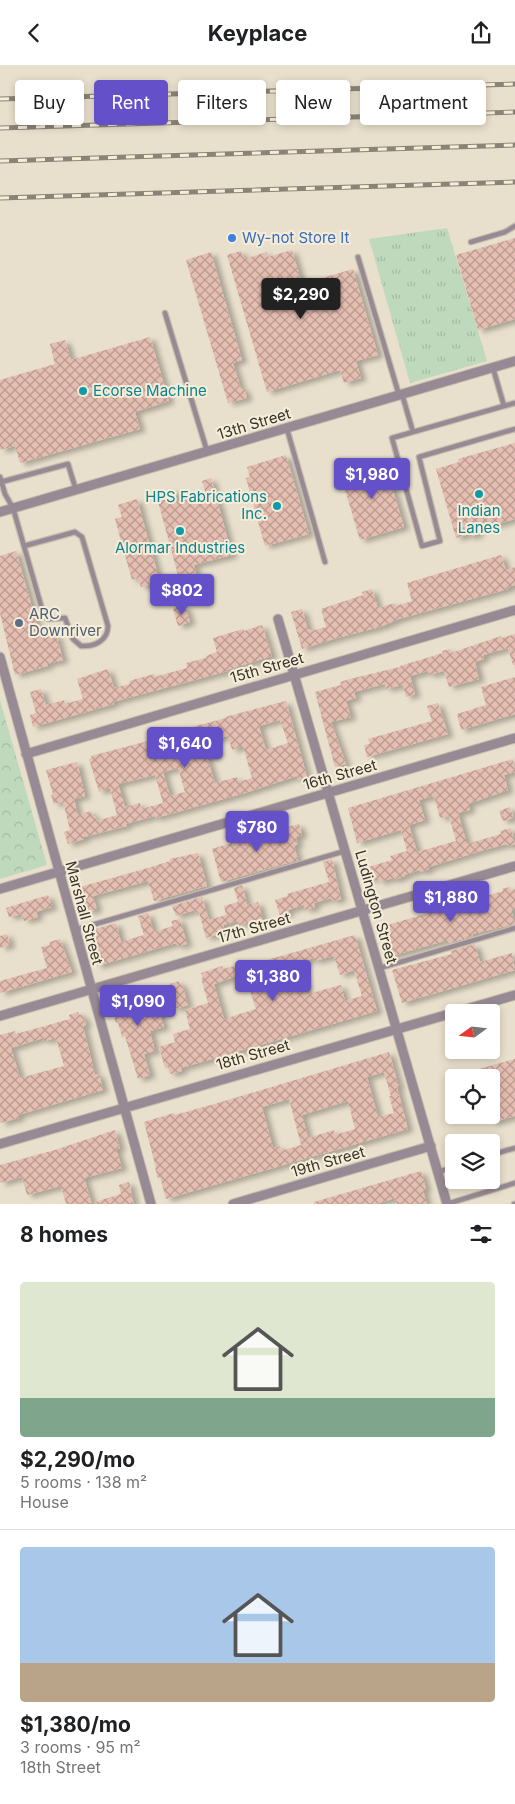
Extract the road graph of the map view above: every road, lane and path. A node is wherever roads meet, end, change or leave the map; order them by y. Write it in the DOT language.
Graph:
graph roads {
  1 [pos="515,226"];
  2 [pos="471,242"];
  3 [pos="358,257"];
  4 [pos="165,313"];
  5 [pos="515,361"];
  6 [pos="493,368"];
  7 [pos="400,394"];
  8 [pos="515,403"];
  9 [pos="504,406"];
  10 [pos="287,429"];
  11 [pos="515,429"];
  12 [pos="413,432"];
  13 [pos="208,453"];
  14 [pos="1,479"];
  15 [pos="76,490"];
  16 [pos="13,508"];
  17 [pos="0,512"];
  18 [pos="24,546"];
  19 [pos="325,562"];
  20 [pos="515,610"];
  21 [pos="278,619"];
  22 [pos="0,657"];
  23 [pos="294,675"];
  24 [pos="515,738"];
  25 [pos="26,753"];
  26 [pos="329,793"];
  27 [pos="345,851"];
  28 [pos="515,866"];
  29 [pos="59,872"];
  30 [pos="0,889"];
  31 [pos="363,911"];
  32 [pos="515,928"];
  33 [pos="75,930"];
  34 [pos="380,968"];
  35 [pos="91,989"];
  36 [pos="515,995"];
  37 [pos="0,1017"];
  38 [pos="397,1028"];
  39 [pos="124,1107"];
  40 [pos="0,1144"];
  41 [pos="431,1146"];
  42 [pos="515,1148"];
  43 [pos="500,1152"];
  44 [pos="445,1170"];
  45 [pos="438,1172"];
  46 [pos="515,1183"];
  47 [pos="151,1204"];
  48 [pos="233,1204"];
  49 [pos="447,1204"];
  1 -- 2 [label="lane"];
  3 -- 7 [label="lane"];
  4 -- 13 [label="lane"];
  5 -- 6 [label="street, 13th Street"];
  6 -- 7 [label="street, 13th Street"];
  6 -- 9 [label="lane"];
  7 -- 10 [label="street, 13th Street"];
  7 -- 12 [label="lane"];
  8 -- 9 [label="lane"];
  9 -- 12 [label="lane"];
  10 -- 13 [label="street, 13th Street"];
  10 -- 19 [label="lane"];
  11 -- 12 [label="lane"];
  13 -- 15 [label="street, 13th Street"];
  14 -- 15 [label="lane"];
  14 -- 16 [label="lane"];
  15 -- 16 [label="street, 13th Street"];
  16 -- 17 [label="street, 13th Street"];
  16 -- 18 [label="lane"];
  18 -- 18 [label="lane"];
  20 -- 23 [label="street, 15th Street"];
  21 -- 23 [label="street, Ludington Street"];
  22 -- 25 [label="street, Marshall Street"];
  23 -- 25 [label="street, 15th Street"];
  23 -- 26 [label="street, Ludington Street"];
  24 -- 26 [label="street, 16th Street"];
  25 -- 29 [label="street, Marshall Street"];
  26 -- 27 [label="street, Ludington Street"];
  26 -- 29 [label="street, 16th Street"];
  27 -- 31 [label="street, Ludington Street"];
  27 -- 33 [label="lane"];
  28 -- 31 [label="street, 17th Street"];
  29 -- 30 [label="street, 16th Street"];
  29 -- 33 [label="street, Marshall Street"];
  31 -- 34 [label="street, Ludington Street"];
  31 -- 35 [label="street, 17th Street"];
  32 -- 34 [label="lane"];
  33 -- 35 [label="street, Marshall Street"];
  34 -- 38 [label="street, Ludington Street"];
  35 -- 37 [label="street, 17th Street"];
  35 -- 39 [label="street, Marshall Street"];
  36 -- 38 [label="street, 18th Street"];
  38 -- 39 [label="street, 18th Street"];
  38 -- 41 [label="street, Ludington Street"];
  39 -- 40 [label="street, 18th Street"];
  39 -- 47 [label="street, Marshall Street"];
  41 -- 45 [label="street, Ludington Street"];
  41 -- 48 [label="street, 19th Street"];
  42 -- 43 [label="lane"];
  44 -- 45 [label="lane"];
  45 -- 49 [label="street, Ludington Street"];
  46 -- 49 [label="lane"];
}
